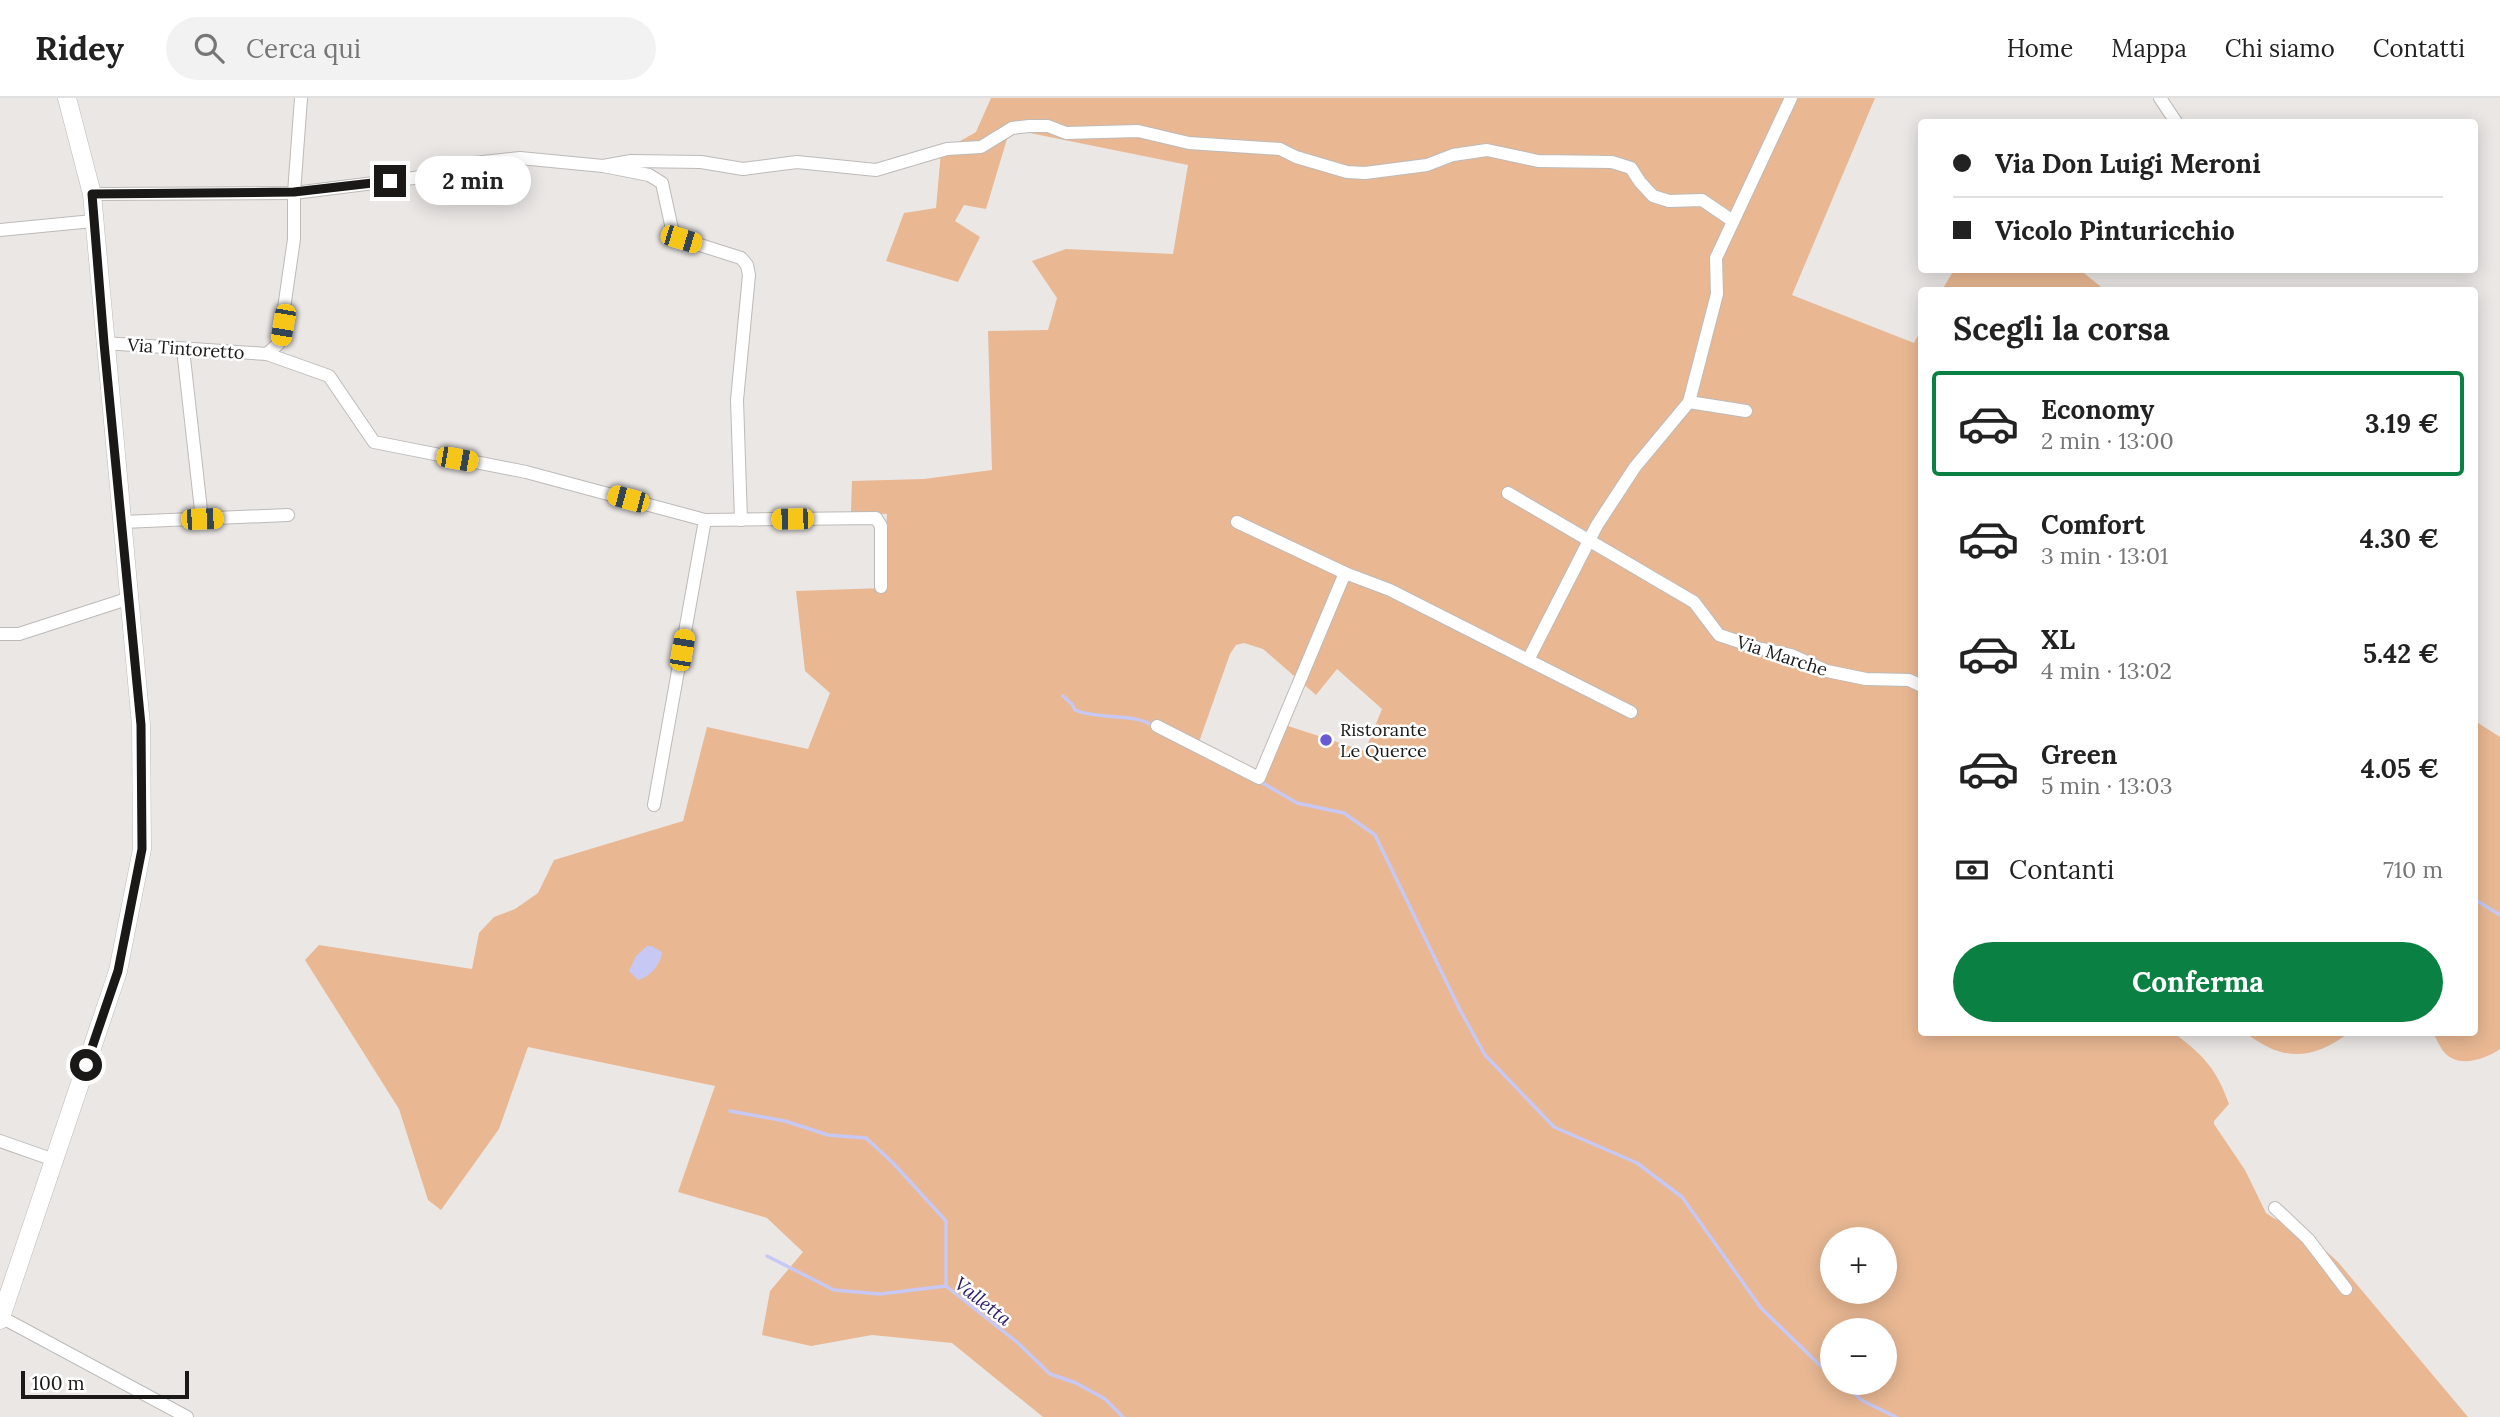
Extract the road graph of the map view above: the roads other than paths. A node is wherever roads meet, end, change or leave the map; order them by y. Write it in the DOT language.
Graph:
graph roads {
  1 [pos="67,98"];
  2 [pos="301,98"];
  3 [pos="1791,98"];
  4 [pos="2160,98"];
  5 [pos="2174,119"];
  6 [pos="603,166"];
  7 [pos="294,192"];
  8 [pos="92,194"];
  9 [pos="93,221"];
  10 [pos="1733,221"];
  11 [pos="0,230"];
  12 [pos="104,343"];
  13 [pos="183,348"];
  14 [pos="267,354"];
  15 [pos="1689,402"];
  16 [pos="1746,411"];
  17 [pos="1508,493"];
  18 [pos="288,515"];
  19 [pos="202,519"];
  20 [pos="705,520"];
  21 [pos="741,520"];
  22 [pos="123,522"];
  23 [pos="1237,522"];
  24 [pos="1590,540"];
  25 [pos="1345,573"];
  26 [pos="881,587"];
  27 [pos="130,598"];
  28 [pos="0,634"];
  29 [pos="1528,660"];
  30 [pos="1918,684"];
  31 [pos="1631,712"];
  32 [pos="1157,726"];
  33 [pos="654,806"];
  34 [pos="0,1142"];
  35 [pos="54,1160"];
  36 [pos="2275,1208"];
  37 [pos="2346,1289"];
  38 [pos="1,1319"];
  39 [pos="187,1417"];
  1 -- 8 [label="street"];
  2 -- 7 [label="street, Via Tintoretto"];
  3 -- 10 [label="street"];
  4 -- 5 [label="street"];
  6 -- 7 [label="street"];
  6 -- 10 [label="street"];
  6 -- 21 [label="street"];
  7 -- 8 [label="street"];
  7 -- 14 [label="street, Via Tintoretto"];
  8 -- 9 [label="street"];
  9 -- 11 [label="street"];
  9 -- 12 [label="street"];
  10 -- 15 [label="street"];
  12 -- 13 [label="street, Via Tintoretto"];
  12 -- 22 [label="street"];
  13 -- 14 [label="street, Via Tintoretto"];
  13 -- 19 [label="street"];
  14 -- 20 [label="street"];
  15 -- 16 [label="street"];
  15 -- 24 [label="street"];
  17 -- 24 [label="street, Via Marche"];
  18 -- 19 [label="street"];
  19 -- 22 [label="street"];
  20 -- 21 [label="street"];
  20 -- 33 [label="street"];
  21 -- 26 [label="street"];
  22 -- 27 [label="street"];
  23 -- 25 [label="street"];
  24 -- 29 [label="street"];
  24 -- 30 [label="street, Via Marche"];
  25 -- 29 [label="street"];
  25 -- 32 [label="street"];
  27 -- 28 [label="street"];
  27 -- 35 [label="street"];
  29 -- 31 [label="street"];
  34 -- 35 [label="street"];
  35 -- 38 [label="street"];
  36 -- 37 [label="street"];
  38 -- 39 [label="street"];
}
